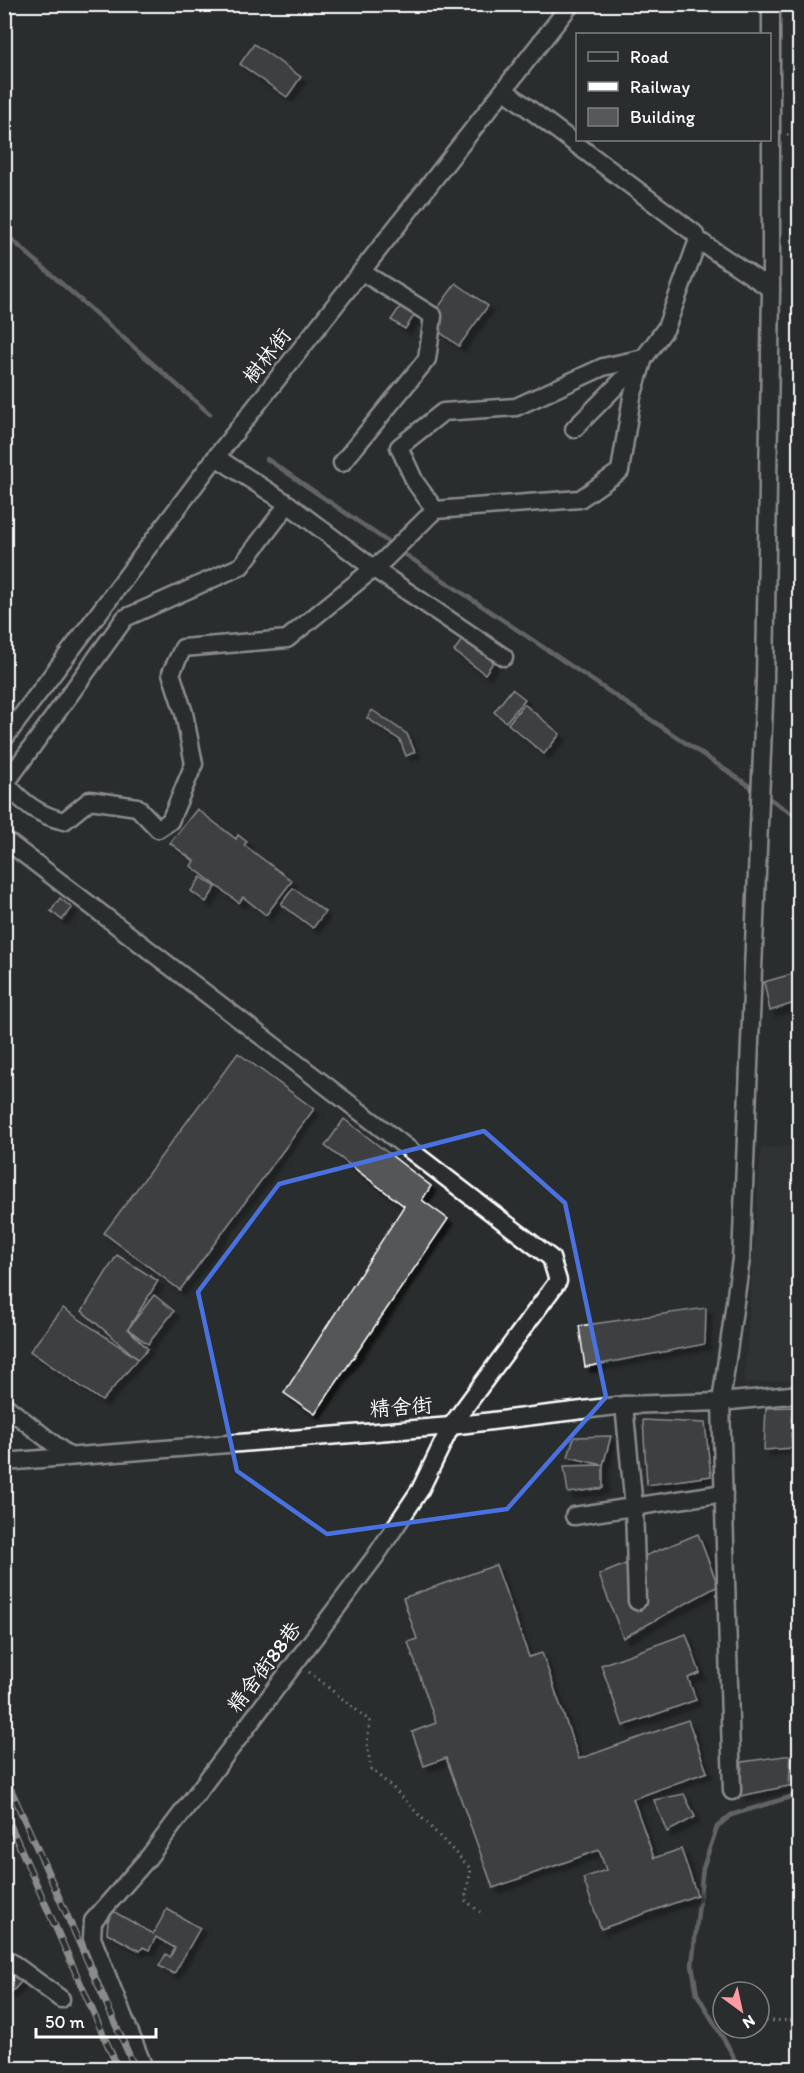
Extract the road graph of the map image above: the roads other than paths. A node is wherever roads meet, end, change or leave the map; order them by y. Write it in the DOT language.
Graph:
graph roads {
  1 [pos="571,4"];
  2 [pos="771,10"];
  3 [pos="504,90"];
  4 [pos="698,240"];
  5 [pos="362,272"];
  6 [pos="771,289"];
  7 [pos="644,358"];
  8 [pos="574,429"];
  9 [pos="216,457"];
  10 [pos="342,463"];
  11 [pos="288,504"];
  12 [pos="435,510"];
  13 [pos="374,569"];
  14 [pos="504,657"];
  15 [pos="4,739"];
  16 [pos="4,839"];
  17 [pos="800,1394"];
  18 [pos="721,1402"];
  19 [pos="4,1405"];
  20 [pos="624,1405"];
  21 [pos="452,1426"];
  22 [pos="69,1456"];
  23 [pos="4,1462"];
  24 [pos="724,1493"];
  25 [pos="634,1507"];
  26 [pos="574,1516"];
  27 [pos="637,1601"];
  28 [pos="732,1791"];
  29 [pos="4,1957"];
  30 [pos="61,2000"];
  31 [pos="144,2068"];
  1 -- 3 [label="street, 樹林街"];
  2 -- 6 [label="street"];
  3 -- 4 [label="street"];
  3 -- 5 [label="street, 樹林街"];
  4 -- 6 [label="street"];
  4 -- 7 [label="street"];
  5 -- 9 [label="street, 樹林街"];
  5 -- 10 [label="street"];
  6 -- 18 [label="street"];
  7 -- 8 [label="street"];
  7 -- 12 [label="street"];
  7 -- 12 [label="street"];
  9 -- 11 [label="street"];
  9 -- 15 [label="street, 樹林街"];
  11 -- 13 [label="street"];
  11 -- 13 [label="street"];
  12 -- 13 [label="street"];
  13 -- 14 [label="street"];
  16 -- 21 [label="street, 精舍街88巷"];
  17 -- 18 [label="street, 精舍街"];
  18 -- 20 [label="street, 精舍街"];
  18 -- 24 [label="street"];
  19 -- 22 [label="street"];
  20 -- 21 [label="street, 精舍街"];
  20 -- 25 [label="street"];
  21 -- 22 [label="street, 精舍街"];
  21 -- 31 [label="street, 精舍街88巷"];
  22 -- 23 [label="street, 精舍街"];
  24 -- 25 [label="street"];
  24 -- 28 [label="street"];
  25 -- 26 [label="street"];
  25 -- 27 [label="street"];
  29 -- 30 [label="street"];
}
